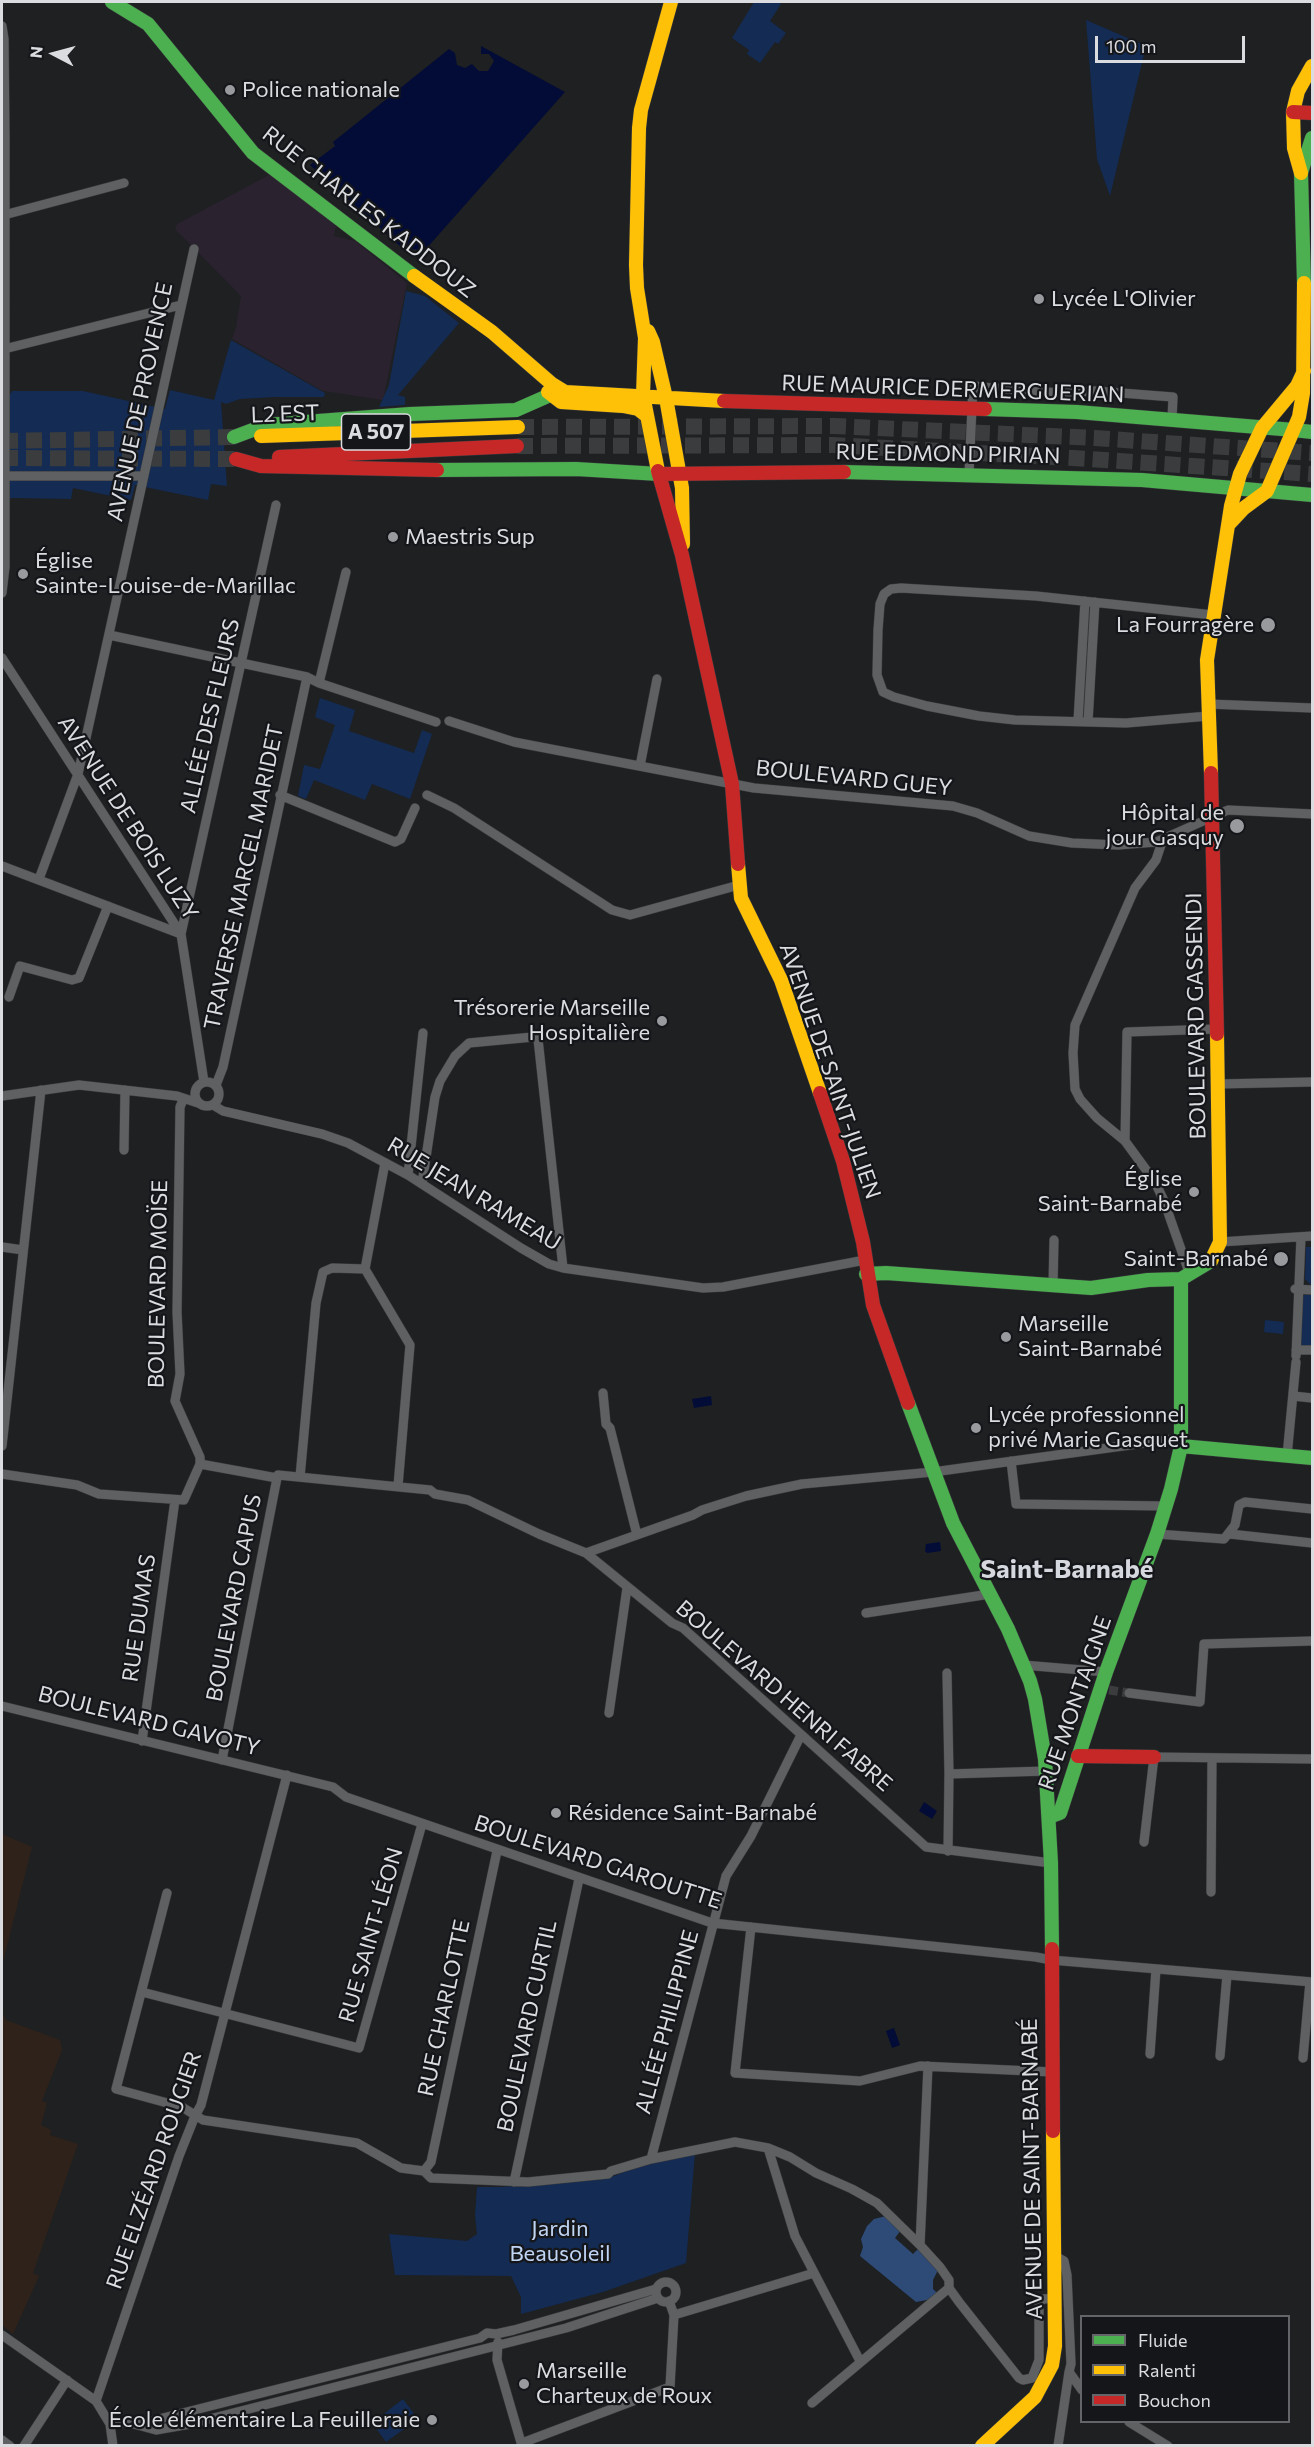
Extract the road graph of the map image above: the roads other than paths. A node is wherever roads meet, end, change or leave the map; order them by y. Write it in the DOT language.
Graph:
graph roads {
  1 [pos="112,2"];
  2 [pos="671,2"];
  3 [pos="2,26"];
  4 [pos="1312,66"];
  5 [pos="1308,82"];
  6 [pos="1293,112"];
  7 [pos="1312,113"];
  8 [pos="1312,138"];
  9 [pos="1307,173"];
  10 [pos="124,183"];
  11 [pos="4,215"];
  12 [pos="194,249"];
  13 [pos="181,305"];
  14 [pos="643,320"];
  15 [pos="4,349"];
  16 [pos="535,370"];
  17 [pos="1304,371"];
  18 [pos="565,392"];
  19 [pos="549,395"];
  20 [pos="643,395"];
  21 [pos="666,398"];
  22 [pos="972,409"];
  23 [pos="647,417"];
  24 [pos="1172,419"];
  25 [pos="518,427"];
  26 [pos="1262,428"];
  27 [pos="1294,430"];
  28 [pos="1312,432"];
  29 [pos="518,446"];
  30 [pos="236,459"];
  31 [pos="659,474"];
  32 [pos="680,474"];
  33 [pos="969,474"];
  34 [pos="4,476"];
  35 [pos="144,476"];
  36 [pos="1235,488"];
  37 [pos="1266,491"];
  38 [pos="1312,495"];
  39 [pos="276,505"];
  40 [pos="1229,524"];
  41 [pos="682,555"];
  42 [pos="346,572"];
  43 [pos="2,593"];
  44 [pos="1090,601"];
  45 [pos="1213,615"];
  46 [pos="109,635"];
  47 [pos="2,658"];
  48 [pos="242,664"];
  49 [pos="307,677"];
  50 [pos="657,679"];
  51 [pos="319,683"];
  52 [pos="1312,708"];
  53 [pos="1208,710"];
  54 [pos="436,722"];
  55 [pos="449,722"];
  56 [pos="1083,722"];
  57 [pos="640,766"];
  58 [pos="78,774"];
  59 [pos="732,784"];
  60 [pos="280,795"];
  61 [pos="427,795"];
  62 [pos="415,808"];
  63 [pos="1312,814"];
  64 [pos="1212,816"];
  65 [pos="1163,839"];
  66 [pos="2,866"];
  67 [pos="39,879"];
  68 [pos="740,885"];
  69 [pos="107,910"];
  70 [pos="181,934"];
  71 [pos="9,997"];
  72 [pos="1216,1029"];
  73 [pos="423,1034"];
  74 [pos="204,1082"];
  75 [pos="1312,1082"];
  76 [pos="1218,1084"];
  77 [pos="216,1085"];
  78 [pos="41,1090"];
  79 [pos="125,1090"];
  80 [pos="2,1096"];
  81 [pos="183,1100"];
  82 [pos="198,1103"];
  83 [pos="213,1105"];
  84 [pos="1125,1141"];
  85 [pos="124,1150"];
  86 [pos="385,1163"];
  87 [pos="408,1175"];
  88 [pos="422,1184"];
  89 [pos="1312,1236"];
  90 [pos="1301,1237"];
  91 [pos="1054,1240"];
  92 [pos="1220,1242"];
  93 [pos="2,1247"];
  94 [pos="23,1250"];
  95 [pos="866,1267"];
  96 [pos="563,1268"];
  97 [pos="365,1269"];
  98 [pos="1186,1277"];
  99 [pos="1053,1286"];
  100 [pos="1297,1289"];
  101 [pos="1312,1290"];
  102 [pos="1312,1350"];
  103 [pos="2,1352"];
  104 [pos="12,1352"];
  105 [pos="1296,1356"];
  106 [pos="603,1393"];
  107 [pos="1293,1396"];
  108 [pos="1312,1398"];
  109 [pos="1181,1442"];
  110 [pos="2,1446"];
  111 [pos="1287,1456"];
  112 [pos="1312,1458"];
  113 [pos="1011,1461"];
  114 [pos="200,1464"];
  115 [pos="933,1472"];
  116 [pos="2,1474"];
  117 [pos="300,1477"];
  118 [pos="277,1478"];
  119 [pos="398,1486"];
  120 [pos="175,1500"];
  121 [pos="1166,1506"];
  122 [pos="1312,1509"];
  123 [pos="1157,1534"];
  124 [pos="1230,1534"];
  125 [pos="637,1535"];
  126 [pos="1312,1543"];
  127 [pos="586,1553"];
  128 [pos="627,1588"];
  129 [pos="990,1594"];
  130 [pos="866,1613"];
  131 [pos="1312,1641"];
  132 [pos="1023,1665"];
  133 [pos="1106,1672"];
  134 [pos="947,1673"];
  135 [pos="1129,1693"];
  136 [pos="2,1706"];
  137 [pos="609,1713"];
  138 [pos="801,1735"];
  139 [pos="142,1741"];
  140 [pos="1078,1756"];
  141 [pos="1154,1757"];
  142 [pos="1212,1758"];
  143 [pos="1312,1759"];
  144 [pos="222,1760"];
  145 [pos="1046,1771"];
  146 [pos="949,1774"];
  147 [pos="287,1775"];
  148 [pos="1049,1817"];
  149 [pos="422,1824"];
  150 [pos="1144,1842"];
  151 [pos="497,1851"];
  152 [pos="948,1851"];
  153 [pos="1050,1863"];
  154 [pos="579,1879"];
  155 [pos="1211,1892"];
  156 [pos="167,1893"];
  157 [pos="712,1923"];
  158 [pos="751,1927"];
  159 [pos="1051,1960"];
  160 [pos="1156,1969"];
  161 [pos="1227,1975"];
  162 [pos="1311,1982"];
  163 [pos="142,1992"];
  164 [pos="226,2014"];
  165 [pos="1150,2054"];
  166 [pos="1220,2056"];
  167 [pos="1303,2058"];
  168 [pos="928,2066"];
  169 [pos="1053,2072"];
  170 [pos="195,2116"];
  171 [pos="768,2148"];
  172 [pos="651,2159"];
  173 [pos="424,2171"];
  174 [pos="514,2182"];
  175 [pos="920,2245"];
  176 [pos="1055,2256"];
  177 [pos="814,2272"];
  178 [pos="950,2288"];
  179 [pos="657,2293"];
  180 [pos="1055,2298"];
  181 [pos="669,2301"];
  182 [pos="674,2315"];
  183 [pos="496,2334"];
  184 [pos="2,2336"];
  185 [pos="480,2338"];
  186 [pos="499,2345"];
  187 [pos="483,2349"];
  188 [pos="497,2360"];
  189 [pos="860,2361"];
  190 [pos="1069,2372"];
  191 [pos="67,2380"];
  192 [pos="1080,2387"];
  193 [pos="96,2401"];
  194 [pos="812,2403"];
  195 [pos="1132,2423"];
  196 [pos="110,2424"];
  197 [pos="139,2424"];
  198 [pos="2,2440"];
  199 [pos="522,2444"];
  200 [pos="10,2445"];
  201 [pos="24,2445"];
  202 [pos="113,2445"];
  203 [pos="982,2445"];
  204 [pos="1058,2445"];
  205 [pos="1168,2445"];
  1 -- 16 [label="main road, RUE CHARLES KADDOUZ"];
  2 -- 14 [label="main road"];
  3 -- 11 [label="street"];
  4 -- 5 [label="main road"];
  5 -- 6 [label="main road"];
  6 -- 7 [label="main road"];
  6 -- 9 [label="main road"];
  8 -- 9 [label="main road"];
  9 -- 17 [label="main road"];
  10 -- 11 [label="street"];
  11 -- 15 [label="street"];
  12 -- 13 [label="street, AVENUE DE PROVENCE"];
  13 -- 15 [label="street"];
  13 -- 35 [label="street, AVENUE DE PROVENCE"];
  14 -- 20 [label="main road, AVENUE DE SAINT-JULIEN"];
  14 -- 21 [label="main road, AVENUE DE SAINT-JULIEN"];
  15 -- 34 [label="street"];
  16 -- 18 [label="main road, RUE CHARLES KADDOUZ"];
  16 -- 19 [label="main road, RUE CHARLES KADDOUZ"];
  17 -- 26 [label="main road, BOULEVARD GASSENDI"];
  17 -- 27 [label="main road"];
  18 -- 19 [label="main road"];
  18 -- 20 [label="main road"];
  19 -- 23 [label="main road"];
  19 -- 25 [label="main road, L2 EST / A 507"];
  20 -- 21 [label="main road, RUE MAURICE DERMERGUERIAN"];
  20 -- 23 [label="main road, AVENUE DE SAINT-JULIEN"];
  21 -- 22 [label="main road, RUE MAURICE DERMERGUERIAN"];
  21 -- 32 [label="main road, AVENUE DE SAINT-JULIEN"];
  22 -- 24 [label="main road, RUE MAURICE DERMERGUERIAN"];
  22 -- 24 [label="street"];
  22 -- 33 [label="street"];
  23 -- 31 [label="main road, AVENUE DE SAINT-JULIEN"];
  24 -- 26 [label="main road, RUE MAURICE DERMERGUERIAN"];
  26 -- 27 [label="main road, RUE MAURICE DERMERGUERIAN"];
  26 -- 36 [label="main road, BOULEVARD GASSENDI"];
  27 -- 28 [label="main road, RUE MAURICE DERMERGUERIAN"];
  27 -- 37 [label="main road"];
  29 -- 30 [label="main road, L2 EST / A 507"];
  30 -- 31 [label="main road, RUE EDMOND PIRIAN"];
  31 -- 32 [label="main road, RUE EDMOND PIRIAN"];
  31 -- 41 [label="main road, AVENUE DE SAINT-JULIEN"];
  32 -- 33 [label="main road, RUE EDMOND PIRIAN"];
  32 -- 41 [label="main road, AVENUE DE SAINT-JULIEN"];
  33 -- 36 [label="main road, RUE EDMOND PIRIAN"];
  34 -- 35 [label="street"];
  34 -- 43 [label="street"];
  35 -- 46 [label="street, AVENUE DE PROVENCE"];
  36 -- 37 [label="main road, RUE EDMOND PIRIAN"];
  36 -- 40 [label="main road, BOULEVARD GASSENDI"];
  37 -- 38 [label="main road, RUE EDMOND PIRIAN"];
  37 -- 40 [label="main road"];
  39 -- 48 [label="street, ALLÉE DES FLEURS"];
  40 -- 45 [label="main road, BOULEVARD GASSENDI"];
  41 -- 59 [label="main road, AVENUE DE SAINT-JULIEN"];
  42 -- 51 [label="street"];
  44 -- 45 [label="street"];
  44 -- 56 [label="street"];
  44 -- 56 [label="street"];
  45 -- 53 [label="main road, BOULEVARD GASSENDI"];
  46 -- 48 [label="street"];
  46 -- 58 [label="street, AVENUE DE PROVENCE"];
  47 -- 58 [label="street, AVENUE DE BOIS LUZY"];
  48 -- 49 [label="street"];
  48 -- 70 [label="street, ALLÉE DES FLEURS"];
  49 -- 51 [label="street"];
  49 -- 60 [label="street, TRAVERSE MARCEL MARIDET"];
  50 -- 57 [label="street"];
  51 -- 54 [label="street"];
  52 -- 53 [label="street"];
  53 -- 56 [label="street"];
  53 -- 64 [label="main road, BOULEVARD GASSENDI"];
  55 -- 57 [label="street, BOULEVARD GUEY"];
  57 -- 59 [label="street, BOULEVARD GUEY"];
  58 -- 67 [label="street, AVENUE DE PROVENCE"];
  58 -- 70 [label="street, AVENUE DE BOIS LUZY"];
  59 -- 65 [label="street, BOULEVARD GUEY"];
  59 -- 68 [label="main road, AVENUE DE SAINT-JULIEN"];
  60 -- 62 [label="street"];
  60 -- 77 [label="street, TRAVERSE MARCEL MARIDET"];
  61 -- 68 [label="street"];
  63 -- 64 [label="street, BOULEVARD GUEY"];
  64 -- 65 [label="street, BOULEVARD GUEY"];
  64 -- 72 [label="main road, BOULEVARD GASSENDI"];
  65 -- 84 [label="street"];
  66 -- 67 [label="street"];
  67 -- 69 [label="street"];
  68 -- 95 [label="main road, AVENUE DE SAINT-JULIEN"];
  69 -- 70 [label="street"];
  69 -- 71 [label="street"];
  70 -- 74 [label="street, AVENUE DE BOIS LUZY"];
  72 -- 76 [label="main road, BOULEVARD GASSENDI"];
  72 -- 84 [label="street"];
  73 -- 87 [label="street"];
  74 -- 77 [label="street"];
  74 -- 82 [label="street"];
  75 -- 76 [label="street"];
  76 -- 92 [label="main road, BOULEVARD GASSENDI"];
  77 -- 83 [label="street"];
  78 -- 79 [label="street"];
  78 -- 80 [label="street"];
  78 -- 94 [label="street"];
  79 -- 81 [label="street"];
  79 -- 85 [label="street"];
  81 -- 82 [label="street"];
  81 -- 114 [label="street, BOULEVARD MOÏSE"];
  82 -- 83 [label="street"];
  83 -- 86 [label="street, RUE JEAN RAMEAU"];
  84 -- 98 [label="street"];
  86 -- 87 [label="street, RUE JEAN RAMEAU"];
  86 -- 97 [label="street"];
  87 -- 88 [label="street, RUE JEAN RAMEAU"];
  88 -- 96 [label="street, RUE JEAN RAMEAU"];
  88 -- 96 [label="street"];
  89 -- 90 [label="street"];
  90 -- 92 [label="street"];
  90 -- 100 [label="street"];
  91 -- 99 [label="street"];
  92 -- 98 [label="main road"];
  93 -- 94 [label="street"];
  94 -- 104 [label="street"];
  95 -- 96 [label="street, RUE JEAN RAMEAU"];
  95 -- 99 [label="main road"];
  95 -- 115 [label="main road, AVENUE DE SAINT-JULIEN"];
  97 -- 117 [label="street"];
  97 -- 119 [label="street"];
  98 -- 99 [label="main road"];
  98 -- 109 [label="main road, RUE MONTAIGNE"];
  100 -- 101 [label="street"];
  100 -- 105 [label="street"];
  102 -- 105 [label="street"];
  103 -- 104 [label="street"];
  104 -- 110 [label="street"];
  105 -- 107 [label="street"];
  106 -- 125 [label="street"];
  107 -- 108 [label="street"];
  107 -- 111 [label="street"];
  109 -- 111 [label="main road"];
  109 -- 113 [label="street"];
  109 -- 121 [label="main road, RUE MONTAIGNE"];
  111 -- 112 [label="main road"];
  113 -- 115 [label="street"];
  113 -- 121 [label="street"];
  114 -- 118 [label="street, BOULEVARD HENRI FABRE"];
  114 -- 120 [label="street"];
  115 -- 125 [label="street"];
  115 -- 129 [label="main road, AVENUE DE SAINT-JULIEN"];
  116 -- 120 [label="street"];
  117 -- 118 [label="street, BOULEVARD HENRI FABRE"];
  117 -- 119 [label="street, BOULEVARD HENRI FABRE"];
  118 -- 144 [label="street, BOULEVARD CAPUS"];
  119 -- 127 [label="street, BOULEVARD HENRI FABRE"];
  120 -- 139 [label="street, RUE DUMAS"];
  121 -- 123 [label="main road, RUE MONTAIGNE"];
  122 -- 124 [label="street"];
  123 -- 124 [label="street"];
  123 -- 133 [label="main road, RUE MONTAIGNE"];
  124 -- 126 [label="street"];
  125 -- 127 [label="street"];
  127 -- 128 [label="street, BOULEVARD HENRI FABRE"];
  128 -- 137 [label="street"];
  128 -- 138 [label="street, BOULEVARD HENRI FABRE"];
  129 -- 130 [label="street"];
  129 -- 132 [label="main road, AVENUE DE SAINT-JULIEN"];
  131 -- 135 [label="street"];
  132 -- 133 [label="street"];
  132 -- 145 [label="main road, AVENUE DE SAINT-JULIEN"];
  133 -- 140 [label="main road, RUE MONTAIGNE"];
  134 -- 146 [label="street"];
  136 -- 139 [label="street, BOULEVARD GAVOTY"];
  138 -- 152 [label="street, BOULEVARD HENRI FABRE"];
  138 -- 157 [label="street, ALLÉE PHILIPPINE"];
  139 -- 144 [label="street, BOULEVARD GAVOTY"];
  140 -- 141 [label="main road"];
  140 -- 148 [label="main road, RUE MONTAIGNE"];
  141 -- 142 [label="street"];
  141 -- 150 [label="street"];
  142 -- 143 [label="street"];
  142 -- 155 [label="street"];
  144 -- 147 [label="street, BOULEVARD GAVOTY"];
  145 -- 146 [label="street"];
  145 -- 148 [label="main road, AVENUE DE SAINT-JULIEN"];
  146 -- 152 [label="street"];
  147 -- 149 [label="street, BOULEVARD GAROUTTE"];
  147 -- 164 [label="street, RUE ELZÉARD ROUGIER"];
  148 -- 153 [label="main road, AVENUE DE SAINT-JULIEN"];
  149 -- 151 [label="street, BOULEVARD GAROUTTE"];
  149 -- 164 [label="street, RUE SAINT-LÉON"];
  151 -- 154 [label="street, BOULEVARD GAROUTTE"];
  151 -- 173 [label="street, RUE CHARLOTTE"];
  152 -- 153 [label="street, BOULEVARD HENRI FABRE"];
  153 -- 159 [label="main road, AVENUE DE SAINT-BARNABÉ"];
  154 -- 157 [label="street, BOULEVARD GAROUTTE"];
  154 -- 174 [label="street, BOULEVARD CURTIL"];
  156 -- 163 [label="street"];
  157 -- 158 [label="street, BOULEVARD GAROUTTE"];
  157 -- 172 [label="street, ALLÉE PHILIPPINE"];
  158 -- 159 [label="street, BOULEVARD GAROUTTE"];
  158 -- 168 [label="street"];
  159 -- 160 [label="street, BOULEVARD GAROUTTE"];
  159 -- 169 [label="main road, AVENUE DE SAINT-BARNABÉ"];
  160 -- 161 [label="street, BOULEVARD GAROUTTE"];
  160 -- 165 [label="street"];
  161 -- 162 [label="street, BOULEVARD GAROUTTE"];
  161 -- 166 [label="street"];
  162 -- 167 [label="street"];
  163 -- 164 [label="street, RUE SAINT-LÉON"];
  163 -- 170 [label="street"];
  164 -- 170 [label="street, RUE ELZÉARD ROUGIER"];
  168 -- 169 [label="street"];
  168 -- 175 [label="street"];
  169 -- 176 [label="main road, AVENUE DE SAINT-BARNABÉ"];
  170 -- 173 [label="street"];
  170 -- 193 [label="street, RUE ELZÉARD ROUGIER"];
  171 -- 172 [label="street"];
  171 -- 175 [label="street"];
  171 -- 177 [label="street"];
  172 -- 174 [label="street"];
  173 -- 174 [label="street"];
  175 -- 178 [label="street"];
  176 -- 180 [label="main road, AVENUE DE SAINT-BARNABÉ"];
  176 -- 190 [label="street"];
  177 -- 182 [label="street"];
  177 -- 189 [label="street"];
  178 -- 180 [label="street"];
  178 -- 189 [label="street"];
  179 -- 181 [label="street"];
  179 -- 181 [label="street"];
  179 -- 183 [label="street"];
  179 -- 186 [label="street"];
  180 -- 203 [label="main road, AVENUE DE SAINT-BARNABÉ"];
  181 -- 182 [label="street"];
  182 -- 199 [label="street"];
  183 -- 185 [label="street"];
  183 -- 186 [label="street"];
  184 -- 191 [label="street"];
  185 -- 187 [label="street"];
  185 -- 197 [label="street"];
  186 -- 187 [label="street"];
  186 -- 188 [label="street"];
  187 -- 188 [label="street"];
  187 -- 197 [label="street"];
  188 -- 199 [label="street"];
  189 -- 194 [label="street"];
  190 -- 192 [label="street"];
  190 -- 204 [label="street"];
  191 -- 193 [label="street"];
  191 -- 201 [label="street"];
  193 -- 196 [label="street"];
  195 -- 205 [label="street"];
  196 -- 197 [label="street"];
  196 -- 202 [label="street"];
  198 -- 200 [label="street"];
}
